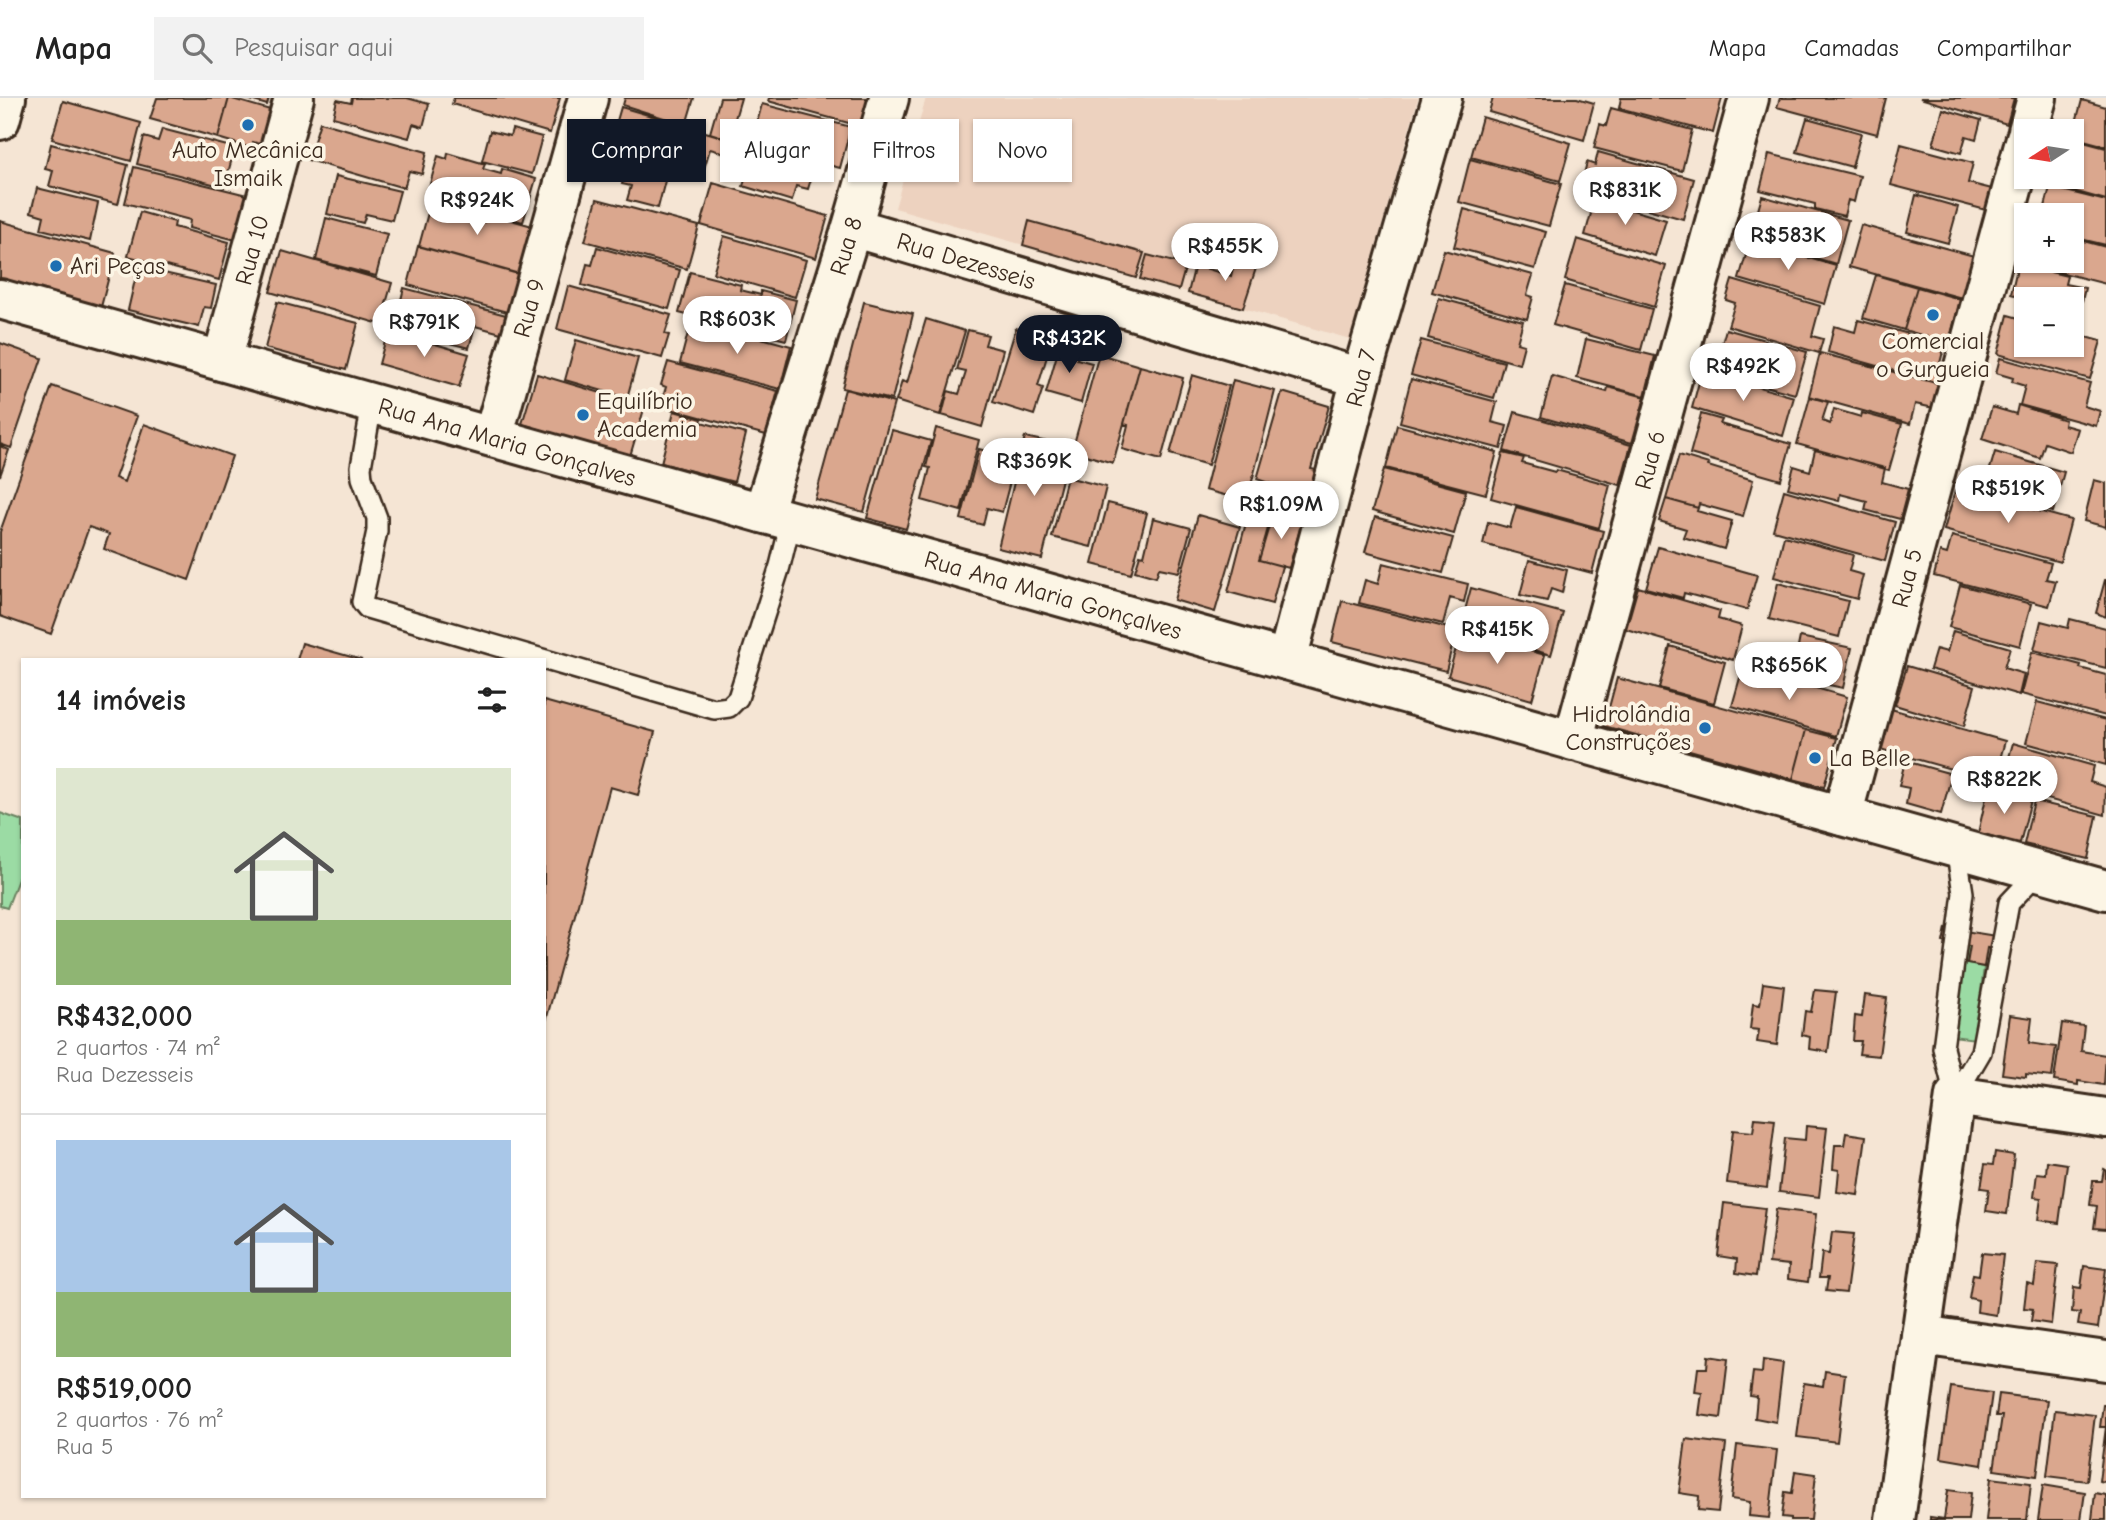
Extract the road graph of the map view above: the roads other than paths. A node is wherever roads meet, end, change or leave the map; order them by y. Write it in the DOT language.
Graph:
graph roads {
  1 [pos="6,98"];
  2 [pos="294,98"];
  3 [pos="588,98"];
  4 [pos="889,98"];
  5 [pos="1442,98"];
  6 [pos="1749,98"];
  7 [pos="2037,98"];
  8 [pos="2031,119"];
  9 [pos="0,120"];
  10 [pos="2014,182"];
  11 [pos="852,227"];
  12 [pos="0,299"];
  13 [pos="222,361"];
  14 [pos="1361,378"];
  15 [pos="372,404"];
  16 [pos="492,437"];
  17 [pos="777,517"];
  18 [pos="539,658"];
  19 [pos="546,660"];
  20 [pos="1287,660"];
  21 [pos="1573,741"];
  22 [pos="1842,816"];
  23 [pos="1956,848"];
  24 [pos="2039,871"];
  25 [pos="2105,885"];
  26 [pos="1955,1096"];
  27 [pos="2106,1118"];
  28 [pos="1921,1335"];
  29 [pos="2106,1361"];
  30 [pos="1895,1520"];
  1 -- 9 [label="street"];
  2 -- 13 [label="street, Rua 10"];
  3 -- 16 [label="street, Rua 9"];
  4 -- 11 [label="street, Rua 8"];
  5 -- 14 [label="street, Rua 7"];
  6 -- 21 [label="street, Rua 6"];
  7 -- 8 [label="street"];
  10 -- 22 [label="street, Rua 5"];
  11 -- 14 [label="street, Rua Dezesseis"];
  11 -- 17 [label="street, Rua 8"];
  12 -- 13 [label="street, Rua Ana Maria Gonçalves"];
  13 -- 15 [label="street, Rua Ana Maria Gonçalves"];
  14 -- 20 [label="street, Rua 7"];
  15 -- 16 [label="street, Rua Ana Maria Gonçalves"];
  15 -- 18 [label="lane"];
  16 -- 17 [label="street, Rua Ana Maria Gonçalves"];
  17 -- 19 [label="lane"];
  17 -- 20 [label="street, Rua Ana Maria Gonçalves"];
  20 -- 21 [label="street, Rua Ana Maria Gonçalves"];
  21 -- 22 [label="street, Rua Ana Maria Gonçalves"];
  22 -- 23 [label="street, Rua Ana Maria Gonçalves"];
  23 -- 24 [label="street, Rua Ana Maria Gonçalves"];
  23 -- 26 [label="lane"];
  24 -- 25 [label="street, Rua Ana Maria Gonçalves"];
  24 -- 26 [label="lane"];
  26 -- 27 [label="street"];
  26 -- 28 [label="street"];
  28 -- 29 [label="street"];
  28 -- 30 [label="street"];
}
